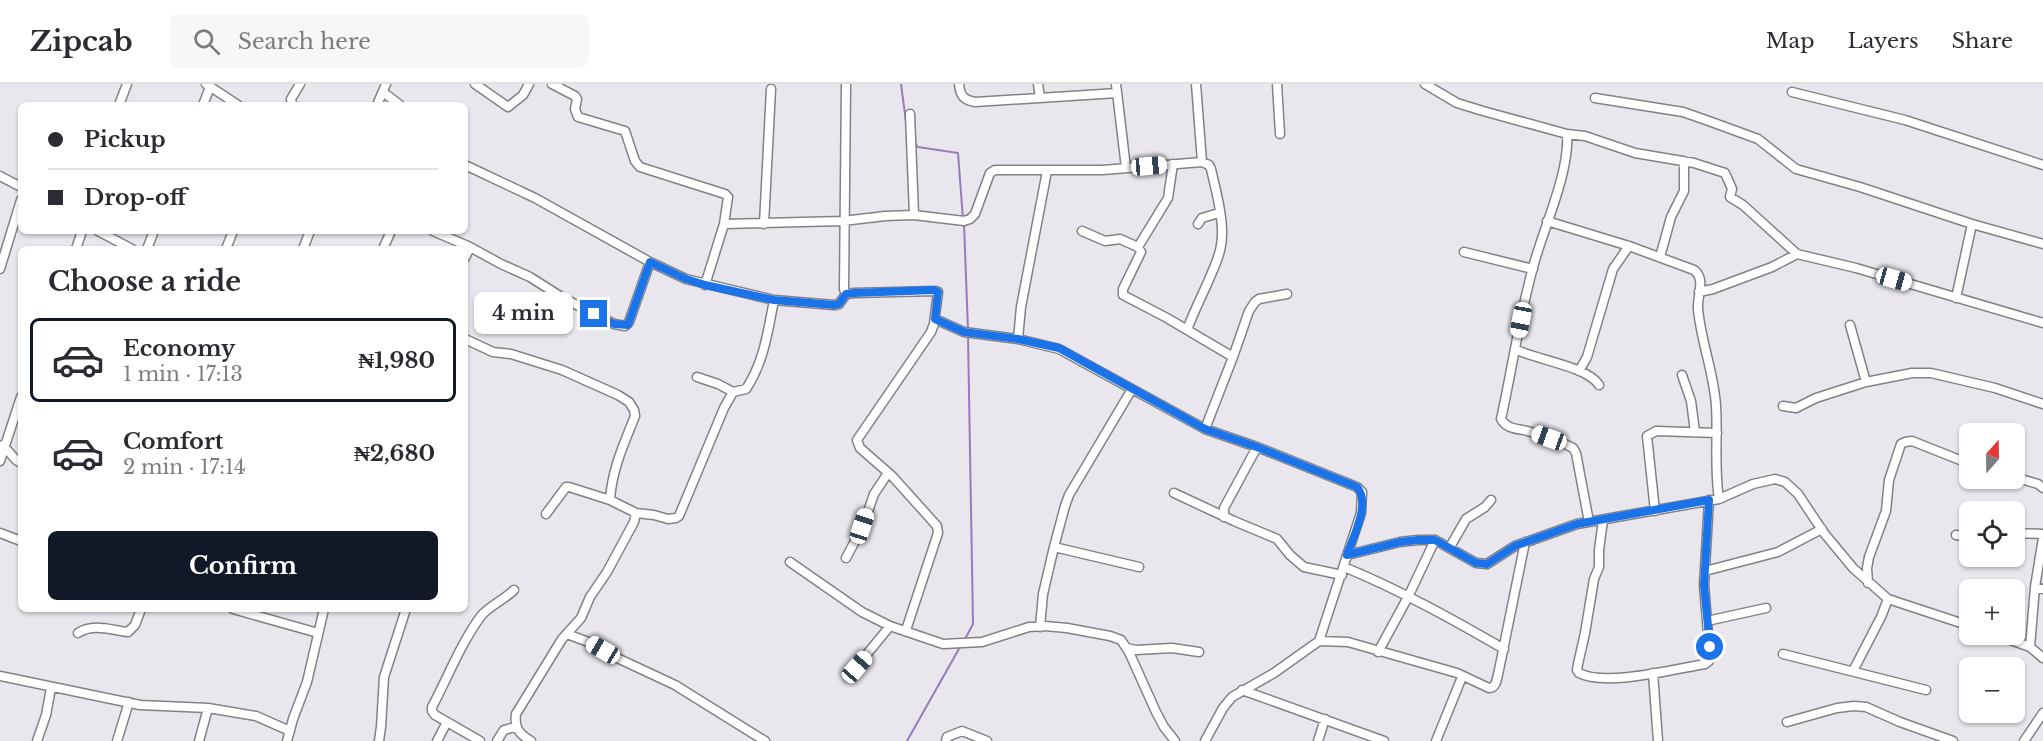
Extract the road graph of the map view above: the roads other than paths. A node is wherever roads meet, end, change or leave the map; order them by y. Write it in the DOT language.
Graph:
graph roads {
  1 [pos="127,84"];
  2 [pos="300,84"];
  3 [pos="475,84"];
  4 [pos="529,84"];
  5 [pos="552,84"];
  6 [pos="846,84"];
  7 [pos="959,84"];
  8 [pos="1038,84"];
  9 [pos="1196,84"];
  10 [pos="1276,84"];
  11 [pos="1425,84"];
  12 [pos="208,85"];
  13 [pos="384,88"];
  14 [pos="771,89"];
  15 [pos="1116,89"];
  16 [pos="1792,92"];
  17 [pos="1040,98"];
  18 [pos="1595,98"];
  19 [pos="120,102"];
  20 [pos="204,102"];
  21 [pos="234,102"];
  22 [pos="292,102"];
  23 [pos="378,102"];
  24 [pos="397,102"];
  25 [pos="910,114"];
  26 [pos="1280,134"];
  27 [pos="1566,134"];
  28 [pos="1684,161"];
  29 [pos="1202,162"];
  30 [pos="1173,164"];
  31 [pos="2043,165"];
  32 [pos="468,166"];
  33 [pos="1126,168"];
  34 [pos="1047,171"];
  35 [pos="0,176"];
  36 [pos="18,185"];
  37 [pos="18,210"];
  38 [pos="1219,213"];
  39 [pos="914,215"];
  40 [pos="1547,220"];
  41 [pos="843,221"];
  42 [pos="724,224"];
  43 [pos="764,224"];
  44 [pos="1198,224"];
  45 [pos="1972,224"];
  46 [pos="1082,231"];
  47 [pos="104,234"];
  48 [pos="440,234"];
  49 [pos="2043,244"];
  50 [pos="126,246"];
  51 [pos="468,246"];
  52 [pos="1629,246"];
  53 [pos="470,247"];
  54 [pos="1138,247"];
  55 [pos="468,251"];
  56 [pos="1464,252"];
  57 [pos="1797,254"];
  58 [pos="1660,257"];
  59 [pos="650,262"];
  60 [pos="0,269"];
  61 [pos="1533,269"];
  62 [pos="705,285"];
  63 [pos="1700,291"];
  64 [pos="846,294"];
  65 [pos="1287,294"];
  66 [pos="1956,298"];
  67 [pos="774,300"];
  68 [pos="935,319"];
  69 [pos="2043,323"];
  70 [pos="1850,325"];
  71 [pos="1187,330"];
  72 [pos="1018,339"];
  73 [pos="468,340"];
  74 [pos="1515,349"];
  75 [pos="1233,357"];
  76 [pos="1579,371"];
  77 [pos="1682,375"];
  78 [pos="697,377"];
  79 [pos="1866,382"];
  80 [pos="1599,385"];
  81 [pos="1132,388"];
  82 [pos="733,392"];
  83 [pos="18,404"];
  84 [pos="2043,404"];
  85 [pos="1783,406"];
  86 [pos="1205,429"];
  87 [pos="1695,432"];
  88 [pos="1717,433"];
  89 [pos="2,444"];
  90 [pos="1257,447"];
  91 [pos="1959,460"];
  92 [pos="0,461"];
  93 [pos="18,461"];
  94 [pos="888,473"];
  95 [pos="2025,480"];
  96 [pos="2043,488"];
  97 [pos="1174,493"];
  98 [pos="1719,499"];
  99 [pos="610,500"];
  100 [pos="1491,500"];
  101 [pos="1709,500"];
  102 [pos="1655,511"];
  103 [pos="636,513"];
  104 [pos="1221,513"];
  105 [pos="546,514"];
  106 [pos="1603,520"];
  107 [pos="1588,522"];
  108 [pos="1821,529"];
  109 [pos="0,533"];
  110 [pos="2025,534"];
  111 [pos="1956,535"];
  112 [pos="1959,535"];
  113 [pos="2043,536"];
  114 [pos="18,540"];
  115 [pos="1435,540"];
  116 [pos="1524,542"];
  117 [pos="1054,547"];
  118 [pos="1450,547"];
  119 [pos="1347,555"];
  120 [pos="846,558"];
  121 [pos="790,562"];
  122 [pos="1139,567"];
  123 [pos="1343,571"];
  124 [pos="1705,572"];
  125 [pos="1868,583"];
  126 [pos="2039,588"];
  127 [pos="514,590"];
  128 [pos="1408,597"];
  129 [pos="1888,599"];
  130 [pos="1766,608"];
  131 [pos="140,612"];
  132 [pos="244,612"];
  133 [pos="323,612"];
  134 [pos="405,612"];
  135 [pos="1707,621"];
  136 [pos="1959,622"];
  137 [pos="890,626"];
  138 [pos="1040,627"];
  139 [pos="906,630"];
  140 [pos="78,633"];
  141 [pos="318,633"];
  142 [pos="567,634"];
  143 [pos="1319,641"];
  144 [pos="2025,644"];
  145 [pos="2030,646"];
  146 [pos="1127,648"];
  147 [pos="1504,649"];
  148 [pos="1199,652"];
  149 [pos="1378,652"];
  150 [pos="1783,654"];
  151 [pos="2043,658"];
  152 [pos="1853,671"];
  153 [pos="1653,673"];
  154 [pos="0,676"];
  155 [pos="848,677"];
  156 [pos="1462,677"];
  157 [pos="51,688"];
  158 [pos="1242,690"];
  159 [pos="1926,690"];
  160 [pos="129,702"];
  161 [pos="208,708"];
  162 [pos="2043,713"];
  163 [pos="1326,719"];
  164 [pos="447,722"];
  165 [pos="1787,722"];
  166 [pos="515,726"];
  167 [pos="290,730"];
  168 [pos="38,741"];
  169 [pos="117,741"];
  170 [pos="199,741"];
  171 [pos="287,741"];
  172 [pos="379,741"];
  173 [pos="437,741"];
  174 [pos="480,741"];
  175 [pos="497,741"];
  176 [pos="531,741"];
  177 [pos="765,741"];
  178 [pos="946,741"];
  179 [pos="987,741"];
  180 [pos="1176,741"];
  181 [pos="1205,741"];
  182 [pos="1318,741"];
  183 [pos="1384,741"];
  184 [pos="1436,741"];
  185 [pos="1658,741"];
  186 [pos="1953,741"];
  187 [pos="2024,741"];
  1 -- 19 [label="street"];
  2 -- 22 [label="street"];
  3 -- 4 [label="street"];
  5 -- 42 [label="street"];
  6 -- 41 [label="street"];
  7 -- 17 [label="street"];
  8 -- 17 [label="street"];
  9 -- 29 [label="street"];
  10 -- 26 [label="street"];
  11 -- 27 [label="street"];
  12 -- 20 [label="street"];
  12 -- 21 [label="street"];
  13 -- 23 [label="street"];
  13 -- 24 [label="street"];
  14 -- 43 [label="street"];
  15 -- 17 [label="street"];
  15 -- 33 [label="street"];
  16 -- 31 [label="street"];
  18 -- 45 [label="street"];
  25 -- 39 [label="street"];
  27 -- 28 [label="street"];
  27 -- 40 [label="street"];
  28 -- 57 [label="street"];
  28 -- 58 [label="street"];
  29 -- 30 [label="street"];
  29 -- 38 [label="street"];
  30 -- 33 [label="street"];
  30 -- 54 [label="street"];
  32 -- 59 [label="street"];
  33 -- 34 [label="street"];
  34 -- 39 [label="street"];
  34 -- 72 [label="street"];
  35 -- 36 [label="street"];
  37 -- 60 [label="street"];
  38 -- 44 [label="street"];
  38 -- 71 [label="street"];
  39 -- 41 [label="street"];
  40 -- 52 [label="street"];
  40 -- 61 [label="street"];
  41 -- 43 [label="street"];
  41 -- 64 [label="street"];
  42 -- 43 [label="street"];
  42 -- 62 [label="street"];
  45 -- 49 [label="street"];
  45 -- 66 [label="street"];
  46 -- 54 [label="street"];
  47 -- 50 [label="street"];
  48 -- 51 [label="street"];
  52 -- 58 [label="street"];
  52 -- 76 [label="street"];
  53 -- 55 [label="street"];
  53 -- 59 [label="street"];
  54 -- 71 [label="street"];
  56 -- 61 [label="street"];
  57 -- 63 [label="street"];
  57 -- 66 [label="street"];
  58 -- 63 [label="street"];
  59 -- 62 [label="street"];
  61 -- 74 [label="street"];
  62 -- 67 [label="street"];
  63 -- 88 [label="street"];
  64 -- 67 [label="street"];
  64 -- 68 [label="street"];
  65 -- 75 [label="street"];
  66 -- 69 [label="street"];
  67 -- 82 [label="street"];
  68 -- 72 [label="street"];
  68 -- 94 [label="street"];
  70 -- 79 [label="street"];
  71 -- 75 [label="street"];
  72 -- 81 [label="street"];
  73 -- 99 [label="street"];
  74 -- 76 [label="street"];
  74 -- 107 [label="street"];
  75 -- 86 [label="street"];
  76 -- 80 [label="street"];
  77 -- 87 [label="street"];
  78 -- 82 [label="street"];
  79 -- 84 [label="street"];
  79 -- 85 [label="street"];
  81 -- 86 [label="street"];
  81 -- 117 [label="street"];
  82 -- 103 [label="street"];
  83 -- 89 [label="street"];
  86 -- 90 [label="street"];
  87 -- 88 [label="street"];
  87 -- 102 [label="street"];
  88 -- 98 [label="street"];
  89 -- 92 [label="street"];
  89 -- 93 [label="street"];
  90 -- 104 [label="street"];
  90 -- 119 [label="street"];
  91 -- 125 [label="street"];
  94 -- 120 [label="street"];
  94 -- 139 [label="street"];
  95 -- 96 [label="street"];
  97 -- 104 [label="street"];
  98 -- 101 [label="street"];
  98 -- 108 [label="street"];
  99 -- 103 [label="street"];
  99 -- 105 [label="street"];
  100 -- 118 [label="street"];
  101 -- 102 [label="street"];
  101 -- 124 [label="street"];
  102 -- 106 [label="street"];
  103 -- 142 [label="street"];
  104 -- 123 [label="street"];
  106 -- 107 [label="street"];
  106 -- 153 [label="street"];
  107 -- 116 [label="street"];
  108 -- 124 [label="street"];
  108 -- 125 [label="street"];
  109 -- 114 [label="street"];
  110 -- 113 [label="street"];
  111 -- 112 [label="street"];
  113 -- 126 [label="street"];
  115 -- 118 [label="street"];
  115 -- 119 [label="street"];
  115 -- 128 [label="street"];
  116 -- 118 [label="street"];
  116 -- 147 [label="street"];
  117 -- 122 [label="street"];
  117 -- 138 [label="street"];
  119 -- 123 [label="street"];
  121 -- 137 [label="street"];
  123 -- 128 [label="street"];
  123 -- 143 [label="street"];
  124 -- 135 [label="street"];
  125 -- 129 [label="street"];
  126 -- 145 [label="street"];
  127 -- 164 [label="street"];
  128 -- 147 [label="street"];
  128 -- 149 [label="street"];
  129 -- 136 [label="street"];
  129 -- 152 [label="street"];
  130 -- 135 [label="street"];
  131 -- 140 [label="street"];
  132 -- 141 [label="street"];
  133 -- 141 [label="street"];
  134 -- 172 [label="street"];
  135 -- 153 [label="street"];
  137 -- 139 [label="street"];
  137 -- 155 [label="street"];
  138 -- 139 [label="street"];
  138 -- 146 [label="street"];
  141 -- 167 [label="street"];
  142 -- 166 [label="street"];
  142 -- 177 [label="street"];
  143 -- 149 [label="street"];
  143 -- 158 [label="street"];
  144 -- 145 [label="street"];
  145 -- 151 [label="street"];
  146 -- 148 [label="street"];
  146 -- 180 [label="street"];
  147 -- 156 [label="street"];
  149 -- 156 [label="street"];
  150 -- 152 [label="street"];
  152 -- 159 [label="street"];
  153 -- 185 [label="street"];
  154 -- 157 [label="street"];
  156 -- 184 [label="street"];
  157 -- 160 [label="street"];
  157 -- 168 [label="street"];
  158 -- 163 [label="street"];
  158 -- 181 [label="street"];
  160 -- 161 [label="street"];
  160 -- 169 [label="street"];
  161 -- 167 [label="street"];
  161 -- 170 [label="street"];
  162 -- 187 [label="street"];
  163 -- 182 [label="street"];
  163 -- 183 [label="street"];
  164 -- 173 [label="street"];
  164 -- 174 [label="street"];
  165 -- 186 [label="street"];
  166 -- 175 [label="street"];
  166 -- 176 [label="street"];
  167 -- 171 [label="street"];
  178 -- 179 [label="street"];
}
